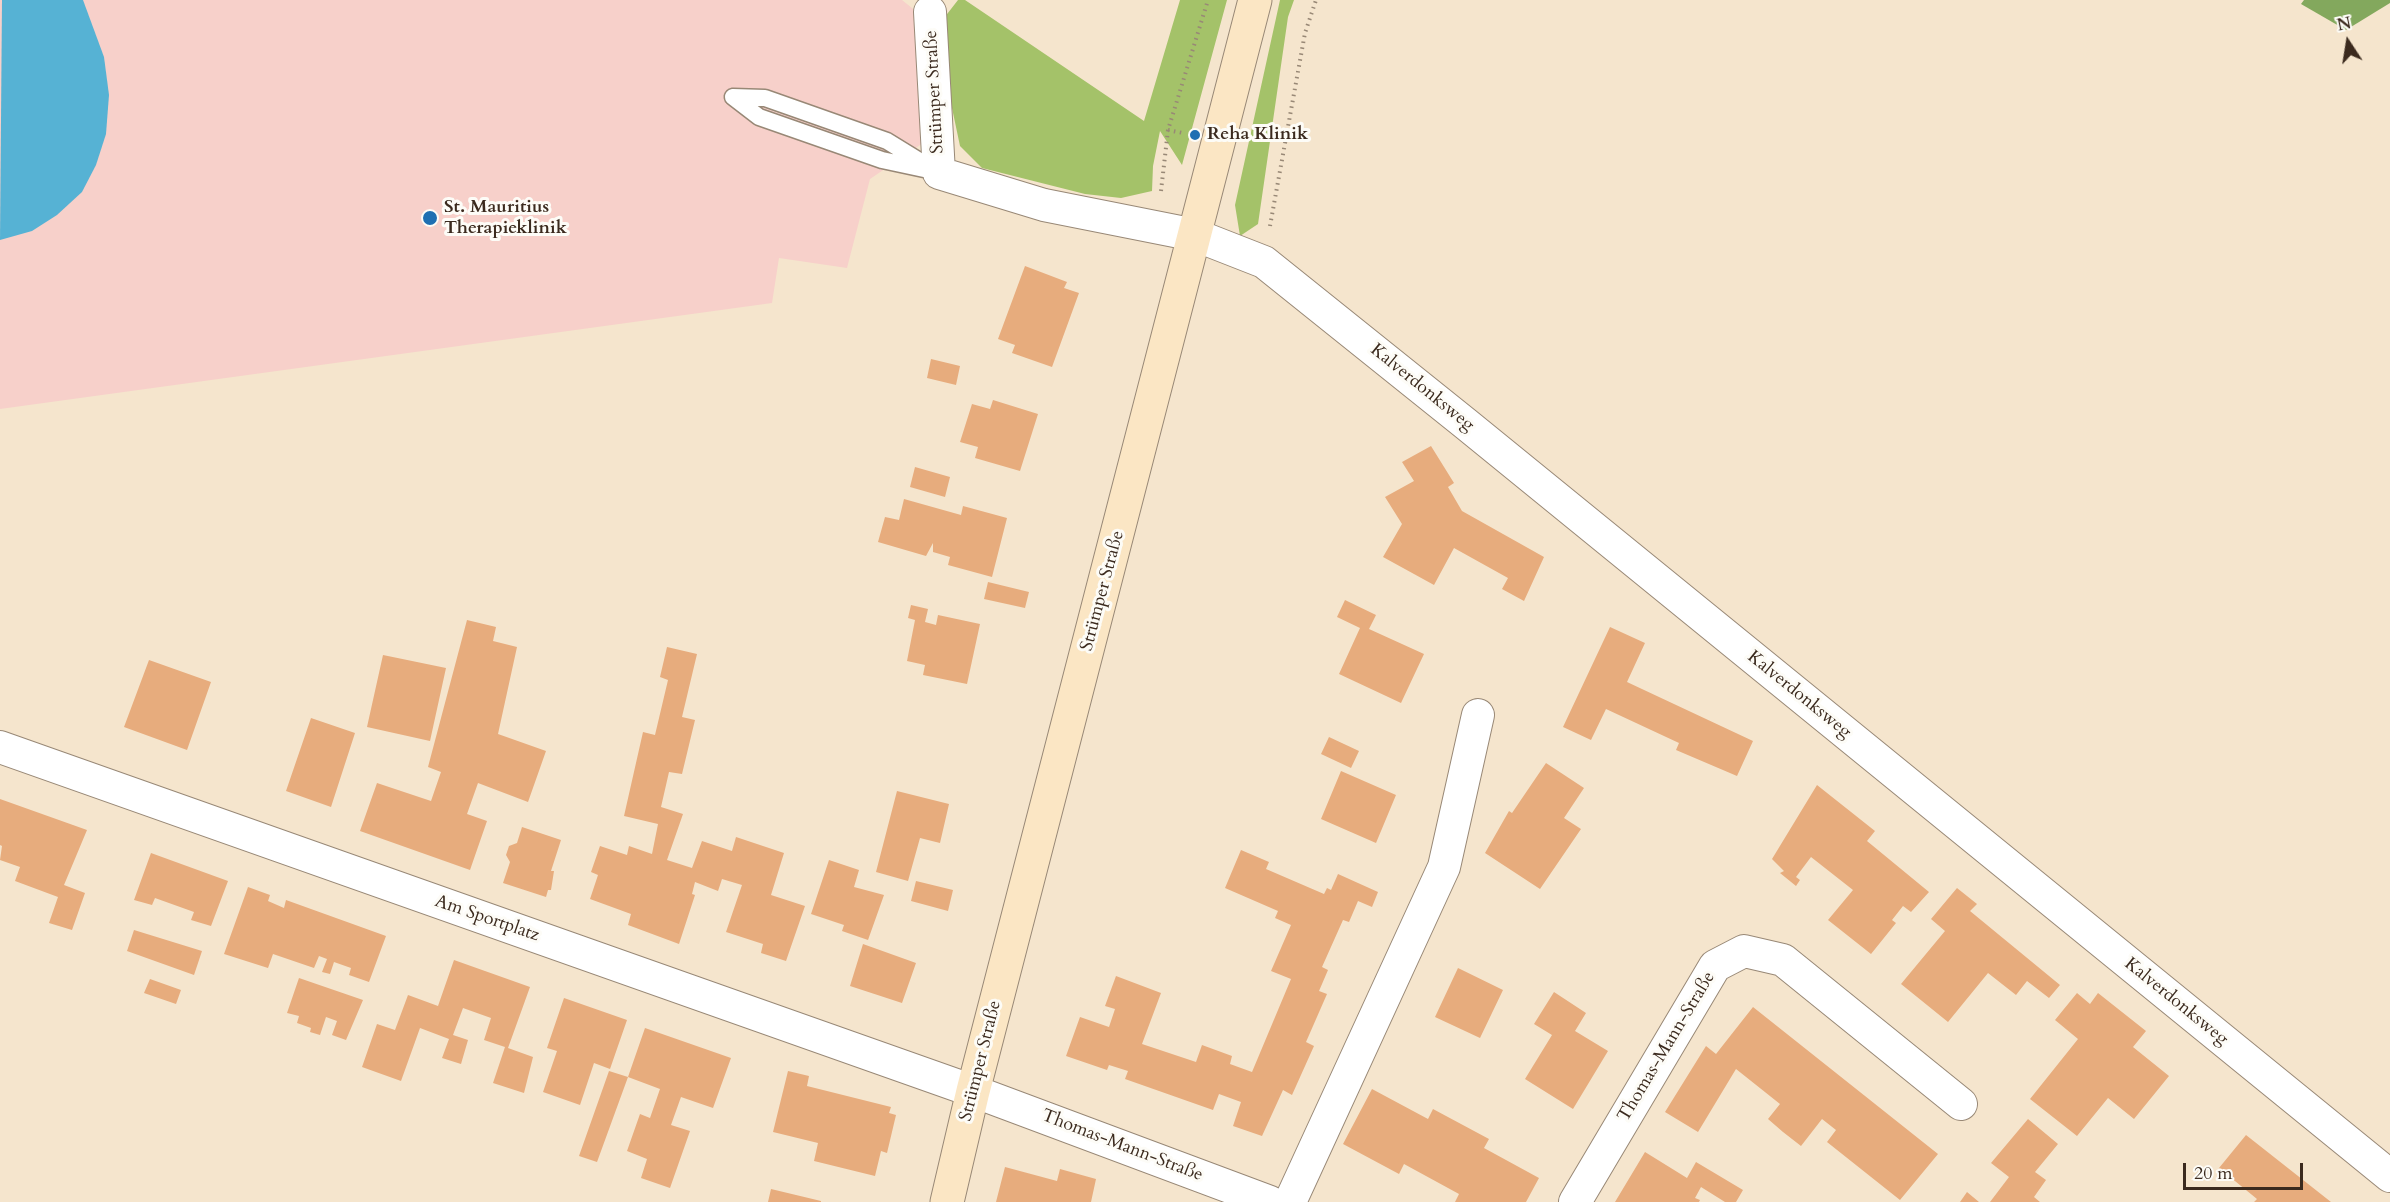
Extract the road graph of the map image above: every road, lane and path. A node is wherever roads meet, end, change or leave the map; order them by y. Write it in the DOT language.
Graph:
graph roads {
  1 [pos="1208,0"];
  2 [pos="1255,0"];
  3 [pos="1316,0"];
  4 [pos="930,12"];
  5 [pos="939,173"];
  6 [pos="1155,228"];
  7 [pos="1195,235"];
  8 [pos="1264,262"];
  9 [pos="1478,715"];
  10 [pos="0,747"];
  11 [pos="974,1090"];
  12 [pos="1961,1104"];
  13 [pos="2390,1176"];
  14 [pos="947,1202"];
  15 [pos="1270,1202"];
  16 [pos="1290,1202"];
  17 [pos="1575,1202"];
  1 -- 6 [label="path"];
  2 -- 7 [label="main road"];
  3 -- 8 [label="path"];
  4 -- 5 [label="street, Strümper Straße"];
  5 -- 5 [label="lane, Strümper Straße"];
  5 -- 6 [label="street, Strümper Straße"];
  6 -- 7 [label="street, Strümper Straße"];
  7 -- 8 [label="street, Kalverdonksweg"];
  7 -- 11 [label="main road, Strümper Straße"];
  8 -- 13 [label="street, Kalverdonksweg"];
  9 -- 16 [label="street"];
  10 -- 11 [label="street, Am Sportplatz"];
  11 -- 14 [label="main road, Strümper Straße"];
  11 -- 15 [label="street, Thomas-Mann-Straße"];
  12 -- 17 [label="street, Thomas-Mann-Straße"];
}
